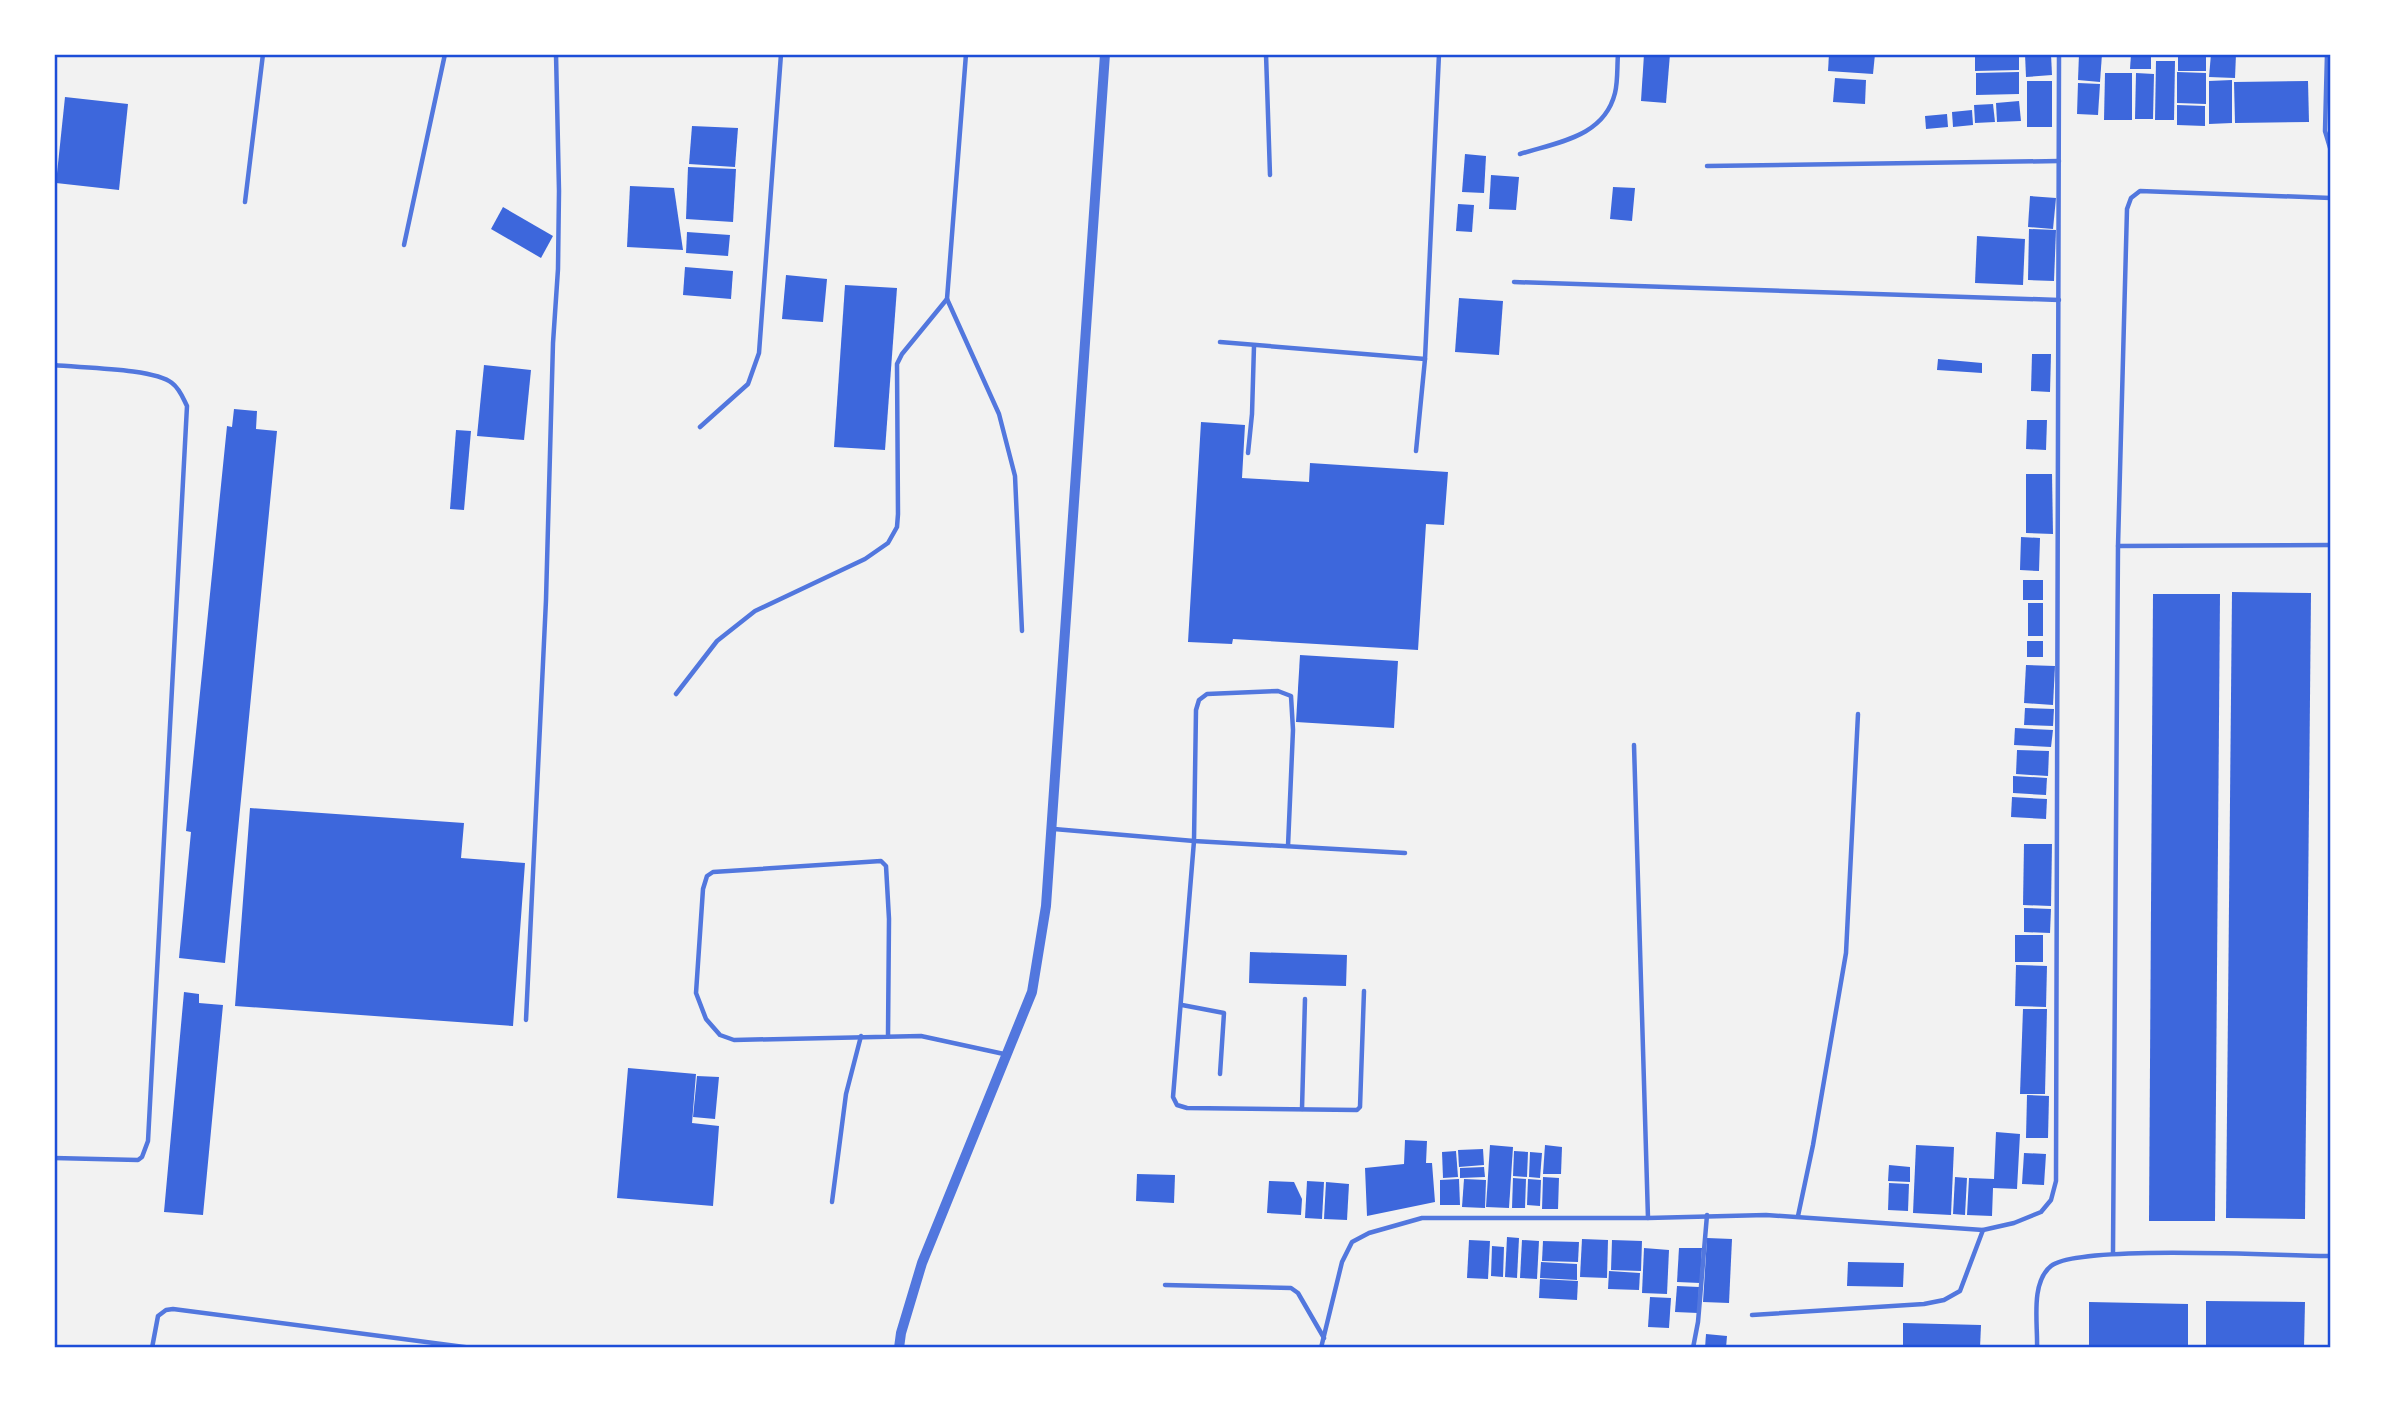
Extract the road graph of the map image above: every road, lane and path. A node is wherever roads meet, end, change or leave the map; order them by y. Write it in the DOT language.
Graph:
graph roads {
  1 [pos="263,54"];
  2 [pos="445,54"];
  3 [pos="556,54"];
  4 [pos="781,54"];
  5 [pos="966,54"];
  6 [pos="1105,54"];
  7 [pos="1266,54"];
  8 [pos="1439,54"];
  9 [pos="1618,54"];
  10 [pos="2059,54"];
  11 [pos="2327,54"];
  12 [pos="2331,151"];
  13 [pos="1520,154"];
  14 [pos="2059,161"];
  15 [pos="1707,166"];
  16 [pos="1270,175"];
  17 [pos="2331,198"];
  18 [pos="245,202"];
  19 [pos="404,245"];
  20 [pos="1514,282"];
  21 [pos="947,299"];
  22 [pos="2059,300"];
  23 [pos="1220,342"];
  24 [pos="1254,346"];
  25 [pos="1425,359"];
  26 [pos="54,365"];
  27 [pos="700,427"];
  28 [pos="1416,451"];
  29 [pos="1248,453"];
  30 [pos="2331,545"];
  31 [pos="2118,546"];
  32 [pos="1022,631"];
  33 [pos="676,694"];
  34 [pos="1858,714"];
  35 [pos="1634,745"];
  36 [pos="1052,829"];
  37 [pos="1194,841"];
  38 [pos="1288,846"];
  39 [pos="1405,853"];
  40 [pos="1364,991"];
  41 [pos="1305,999"];
  42 [pos="1182,1005"];
  43 [pos="526,1020"];
  44 [pos="861,1036"];
  45 [pos="888,1036"];
  46 [pos="1008,1055"];
  47 [pos="1220,1074"];
  48 [pos="1301,1109"];
  49 [pos="54,1158"];
  50 [pos="832,1202"];
  51 [pos="1707,1215"];
  52 [pos="1798,1216"];
  53 [pos="1648,1218"];
  54 [pos="1983,1230"];
  55 [pos="2113,1253"];
  56 [pos="2331,1256"];
  57 [pos="1165,1285"];
  58 [pos="1752,1315"];
  59 [pos="1324,1338"];
  60 [pos="152,1348"];
  61 [pos="472,1348"];
  62 [pos="899,1348"];
  63 [pos="1321,1348"];
  64 [pos="1693,1348"];
  65 [pos="2037,1348"];
  1 -- 18 [label="lane"];
  2 -- 19 [label="lane"];
  3 -- 43 [label="lane"];
  4 -- 27 [label="lane"];
  5 -- 21 [label="lane"];
  6 -- 36 [label="street"];
  7 -- 16 [label="lane"];
  8 -- 25 [label="lane"];
  9 -- 13 [label="lane"];
  10 -- 14 [label="lane"];
  11 -- 12 [label="lane"];
  14 -- 15 [label="lane"];
  14 -- 22 [label="lane"];
  17 -- 31 [label="lane"];
  20 -- 22 [label="lane"];
  21 -- 32 [label="lane"];
  21 -- 33 [label="lane"];
  22 -- 54 [label="lane"];
  23 -- 24 [label="lane"];
  24 -- 25 [label="lane"];
  24 -- 29 [label="lane"];
  25 -- 28 [label="lane"];
  26 -- 49 [label="lane"];
  30 -- 31 [label="lane"];
  31 -- 55 [label="lane"];
  34 -- 52 [label="lane"];
  35 -- 53 [label="lane"];
  36 -- 37 [label="lane"];
  36 -- 46 [label="street"];
  37 -- 38 [label="lane"];
  37 -- 38 [label="lane"];
  37 -- 42 [label="lane"];
  38 -- 39 [label="lane"];
  40 -- 48 [label="lane"];
  41 -- 48 [label="lane"];
  42 -- 47 [label="lane"];
  42 -- 48 [label="lane"];
  44 -- 45 [label="lane"];
  44 -- 45 [label="lane"];
  44 -- 50 [label="lane"];
  45 -- 46 [label="lane"];
  46 -- 62 [label="street"];
  51 -- 52 [label="lane"];
  51 -- 53 [label="lane"];
  51 -- 64 [label="lane"];
  52 -- 54 [label="lane"];
  53 -- 59 [label="lane"];
  54 -- 58 [label="lane"];
  55 -- 56 [label="lane"];
  55 -- 65 [label="lane"];
  57 -- 59 [label="lane"];
  59 -- 63 [label="lane"];
  60 -- 61 [label="lane"];
}
